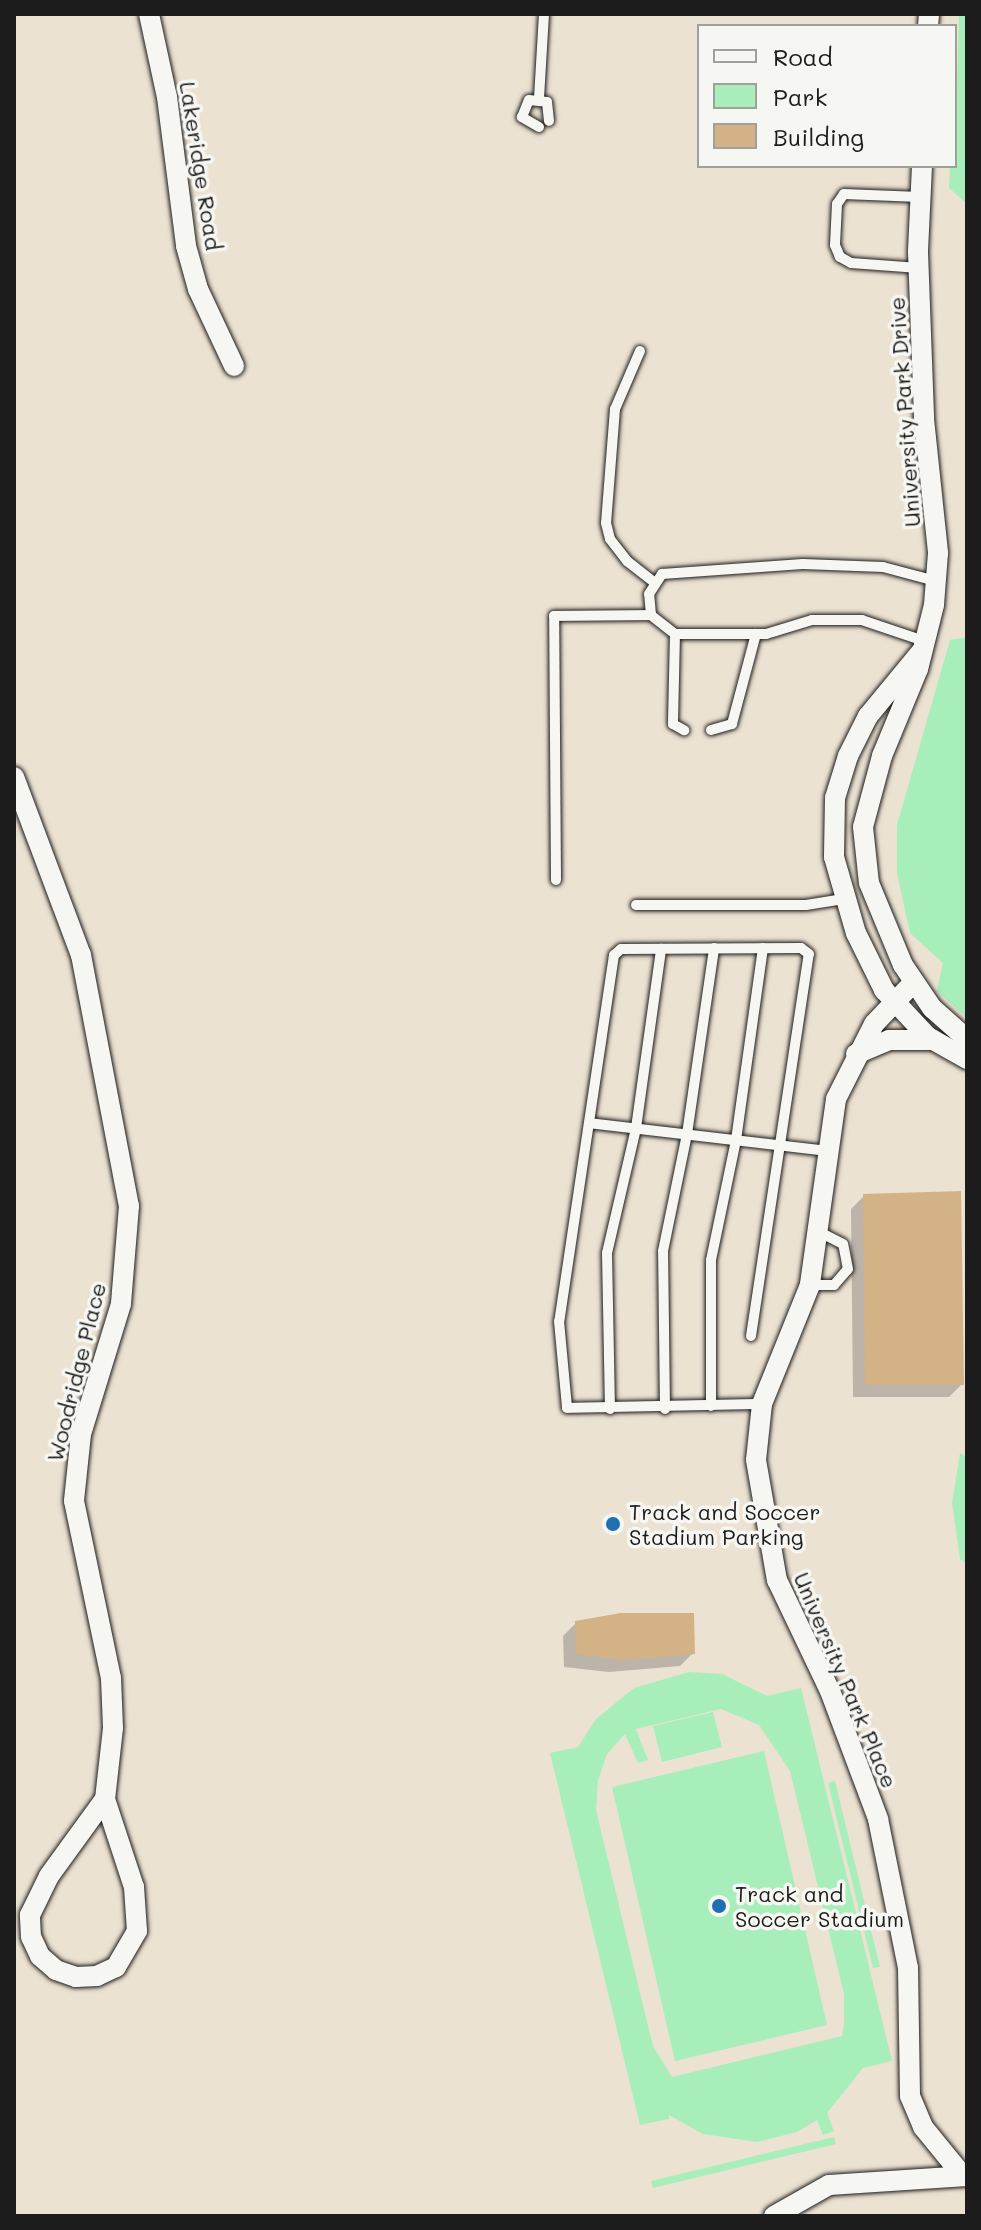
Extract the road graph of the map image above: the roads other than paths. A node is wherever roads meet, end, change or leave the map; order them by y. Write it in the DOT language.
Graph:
graph roads {
  1 [pos="149,14"];
  2 [pos="544,14"];
  3 [pos="539,98"];
  4 [pos="922,168"];
  5 [pos="920,197"];
  6 [pos="919,268"];
  7 [pos="640,351"];
  8 [pos="234,366"];
  9 [pos="653,581"];
  10 [pos="936,581"];
  11 [pos="651,615"];
  12 [pos="675,634"];
  13 [pos="756,634"];
  14 [pos="922,647"];
  15 [pos="684,730"];
  16 [pos="711,730"];
  17 [pos="858,735"];
  18 [pos="887,744"];
  19 [pos="14,777"];
  20 [pos="20,818"];
  21 [pos="556,880"];
  22 [pos="872,891"];
  23 [pos="844,899"];
  24 [pos="636,905"];
  25 [pos="714,948"];
  26 [pos="763,948"];
  27 [pos="661,949"];
  28 [pos="914,982"];
  29 [pos="893,1001"];
  30 [pos="967,1039"];
  31 [pos="933,1041"];
  32 [pos="856,1054"];
  33 [pos="967,1059"];
  34 [pos="589,1123"];
  35 [pos="636,1128"];
  36 [pos="687,1134"];
  37 [pos="736,1140"];
  38 [pos="780,1145"];
  39 [pos="829,1151"];
  40 [pos="819,1232"];
  41 [pos="810,1285"];
  42 [pos="751,1336"];
  43 [pos="762,1404"];
  44 [pos="711,1406"];
  45 [pos="610,1409"];
  46 [pos="665,1409"];
  47 [pos="105,1799"];
  48 [pos="965,2176"];
  49 [pos="774,2216"];
  1 -- 8 [label="street, Lakeridge Road"];
  2 -- 3 [label="lane"];
  3 -- 3 [label="lane"];
  4 -- 5 [label="street, University Park Drive"];
  5 -- 6 [label="street, University Park Drive"];
  5 -- 6 [label="lane"];
  6 -- 10 [label="street, University Park Drive"];
  7 -- 9 [label="lane"];
  9 -- 10 [label="lane"];
  9 -- 11 [label="lane"];
  10 -- 14 [label="street, University Park Drive"];
  11 -- 12 [label="lane"];
  11 -- 21 [label="lane"];
  12 -- 13 [label="lane"];
  12 -- 15 [label="lane"];
  13 -- 14 [label="lane"];
  13 -- 16 [label="lane"];
  14 -- 17 [label="street, University Park Drive"];
  14 -- 18 [label="street, University Park Drive"];
  17 -- 18 [label="street"];
  17 -- 23 [label="street, University Park Drive"];
  18 -- 22 [label="street, University Park Drive"];
  19 -- 20 [label="street, Woodridge Place"];
  20 -- 47 [label="street, Woodridge Place"];
  22 -- 23 [label="street"];
  22 -- 28 [label="street, University Park Drive"];
  23 -- 24 [label="lane"];
  23 -- 29 [label="street, University Park Drive"];
  25 -- 26 [label="lane"];
  25 -- 27 [label="lane"];
  25 -- 36 [label="lane"];
  26 -- 37 [label="lane"];
  26 -- 38 [label="lane"];
  27 -- 34 [label="lane"];
  27 -- 35 [label="lane"];
  28 -- 29 [label="street, University Park Place"];
  28 -- 30 [label="street, University Park Drive"];
  29 -- 31 [label="street, University Park Drive"];
  29 -- 32 [label="street, University Park Place"];
  31 -- 32 [label="street"];
  31 -- 33 [label="street, University Park Drive"];
  32 -- 39 [label="street, University Park Place"];
  34 -- 35 [label="lane"];
  34 -- 45 [label="lane"];
  35 -- 36 [label="lane"];
  35 -- 45 [label="lane"];
  36 -- 37 [label="lane"];
  36 -- 46 [label="lane"];
  37 -- 38 [label="lane"];
  37 -- 44 [label="lane"];
  38 -- 39 [label="lane"];
  38 -- 42 [label="lane"];
  39 -- 40 [label="street, University Park Place"];
  40 -- 41 [label="street, University Park Place"];
  40 -- 41 [label="lane"];
  41 -- 43 [label="street, University Park Place"];
  43 -- 44 [label="lane"];
  43 -- 48 [label="street, University Park Place"];
  44 -- 46 [label="lane"];
  45 -- 46 [label="lane"];
  47 -- 47 [label="street, Woodridge Place"];
  48 -- 49 [label="street"];
}
